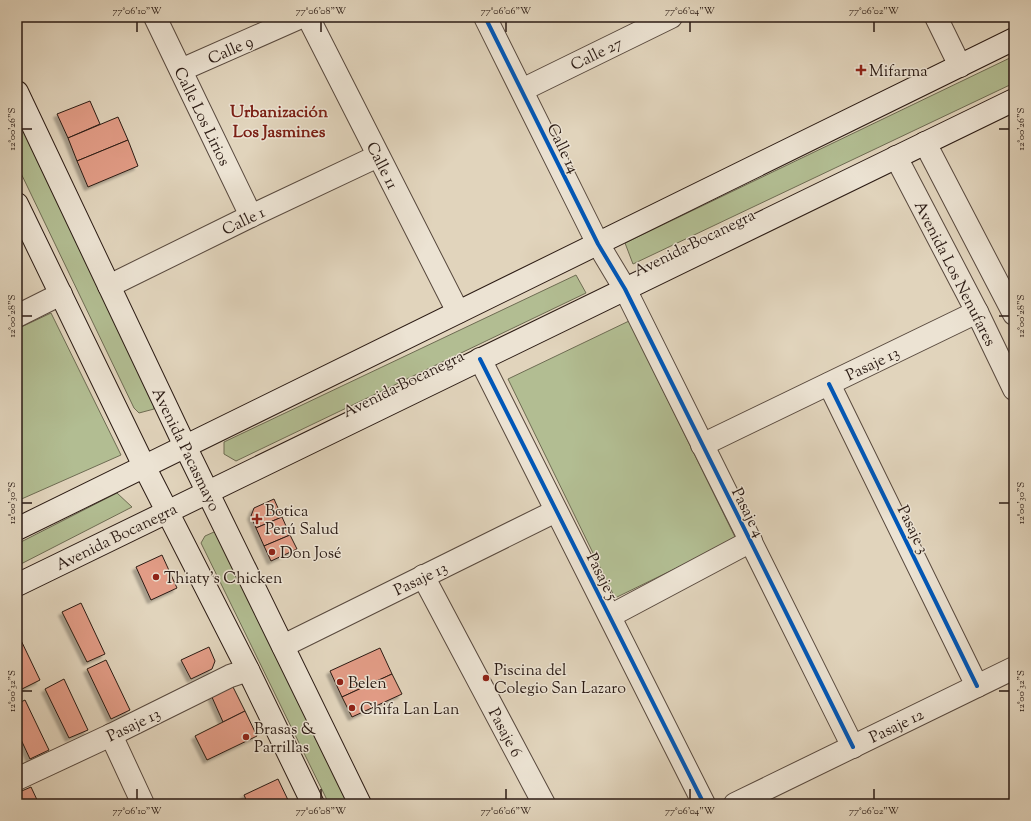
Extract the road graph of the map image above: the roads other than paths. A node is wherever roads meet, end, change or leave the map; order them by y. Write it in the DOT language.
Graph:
graph roads {
  1 [pos="155,17"];
  2 [pos="301,17"];
  3 [pos="308,17"];
  4 [pos="485,17"];
  5 [pos="671,17"];
  6 [pos="936,17"];
  7 [pos="1014,39"];
  8 [pos="960,66"];
  9 [pos="181,70"];
  10 [pos="522,90"];
  11 [pos="17,92"];
  12 [pos="1014,100"];
  13 [pos="925,144"];
  14 [pos="378,156"];
  15 [pos="896,157"];
  16 [pos="17,204"];
  17 [pos="251,216"];
  18 [pos="598,244"];
  19 [pos="109,286"];
  20 [pos="625,289"];
  21 [pos="61,294"];
  22 [pos="1011,302"];
  23 [pos="458,312"];
  24 [pos="977,312"];
  25 [pos="17,316"];
  26 [pos="480,359"];
  27 [pos="829,384"];
  28 [pos="1014,389"];
  29 [pos="702,445"];
  30 [pos="185,446"];
  31 [pos="145,468"];
  32 [pos="208,492"];
  33 [pos="167,511"];
  34 [pos="556,511"];
  35 [pos="17,529"];
  36 [pos="750,541"];
  37 [pos="424,576"];
  38 [pos="17,585"];
  39 [pos="610,616"];
  40 [pos="283,646"];
  41 [pos="1014,668"];
  42 [pos="248,670"];
  43 [pos="977,686"];
  44 [pos="111,735"];
  45 [pos="853,746"];
  46 [pos="17,779"];
  47 [pos="142,804"];
  48 [pos="313,804"];
  49 [pos="360,804"];
  50 [pos="544,804"];
  51 [pos="704,804"];
  52 [pos="735,804"];
  1 -- 9 [label="street, Calle Los Lirios"];
  2 -- 9 [label="street, Calle 9"];
  3 -- 14 [label="street, Calle 11"];
  4 -- 10 [label="street, Calle 14"];
  5 -- 10 [label="street, Calle 27"];
  6 -- 8 [label="street"];
  7 -- 8 [label="street"];
  8 -- 18 [label="street"];
  9 -- 17 [label="street, Calle Los Lirios"];
  10 -- 18 [label="street, Calle 14"];
  11 -- 19 [label="street, Avenida Pacasmayo"];
  12 -- 13 [label="street, Avenida Bocanegra"];
  13 -- 15 [label="street, Avenida Bocanegra"];
  13 -- 22 [label="street, Avenida Los Nenufares"];
  14 -- 17 [label="street, Calle 1"];
  14 -- 23 [label="street, Calle 11"];
  15 -- 20 [label="street, Avenida Bocanegra"];
  15 -- 24 [label="street, Avenida Los Nenufares"];
  16 -- 21 [label="street"];
  17 -- 19 [label="street, Calle 1"];
  18 -- 20 [label="street, Calle 14"];
  18 -- 23 [label="street"];
  19 -- 30 [label="street, Avenida Pacasmayo"];
  20 -- 26 [label="street, Avenida Bocanegra"];
  20 -- 29 [label="street, Pasaje 4"];
  21 -- 25 [label="street"];
  21 -- 31 [label="street"];
  23 -- 30 [label="street"];
  24 -- 27 [label="street, Pasaje 13"];
  24 -- 28 [label="street, Avenida Los Nenufares"];
  26 -- 32 [label="street, Avenida Bocanegra"];
  26 -- 34 [label="street, Pasaje 5"];
  27 -- 29 [label="street, Pasaje 13"];
  27 -- 43 [label="street, Pasaje 3"];
  29 -- 36 [label="street, Pasaje 4"];
  30 -- 31 [label="street"];
  30 -- 32 [label="street, Avenida Pacasmayo"];
  31 -- 33 [label="street"];
  31 -- 35 [label="street"];
  32 -- 33 [label="street, Avenida Bocanegra"];
  32 -- 40 [label="street, Avenida Pacasmayo"];
  33 -- 38 [label="street, Avenida Bocanegra"];
  33 -- 42 [label="street"];
  34 -- 37 [label="street, Pasaje 13"];
  34 -- 39 [label="street, Pasaje 5"];
  36 -- 39 [label="street"];
  36 -- 45 [label="street, Pasaje 4"];
  37 -- 40 [label="street, Pasaje 13"];
  37 -- 50 [label="street, Pasaje 6"];
  39 -- 51 [label="street, Pasaje 5"];
  40 -- 49 [label="street, Avenida Pacasmayo"];
  41 -- 43 [label="street, Pasaje 12"];
  42 -- 44 [label="street, Pasaje 13"];
  42 -- 48 [label="street"];
  43 -- 45 [label="street, Pasaje 12"];
  44 -- 46 [label="street, Pasaje 13"];
  44 -- 47 [label="street"];
  45 -- 52 [label="street, Pasaje 12"];
}
